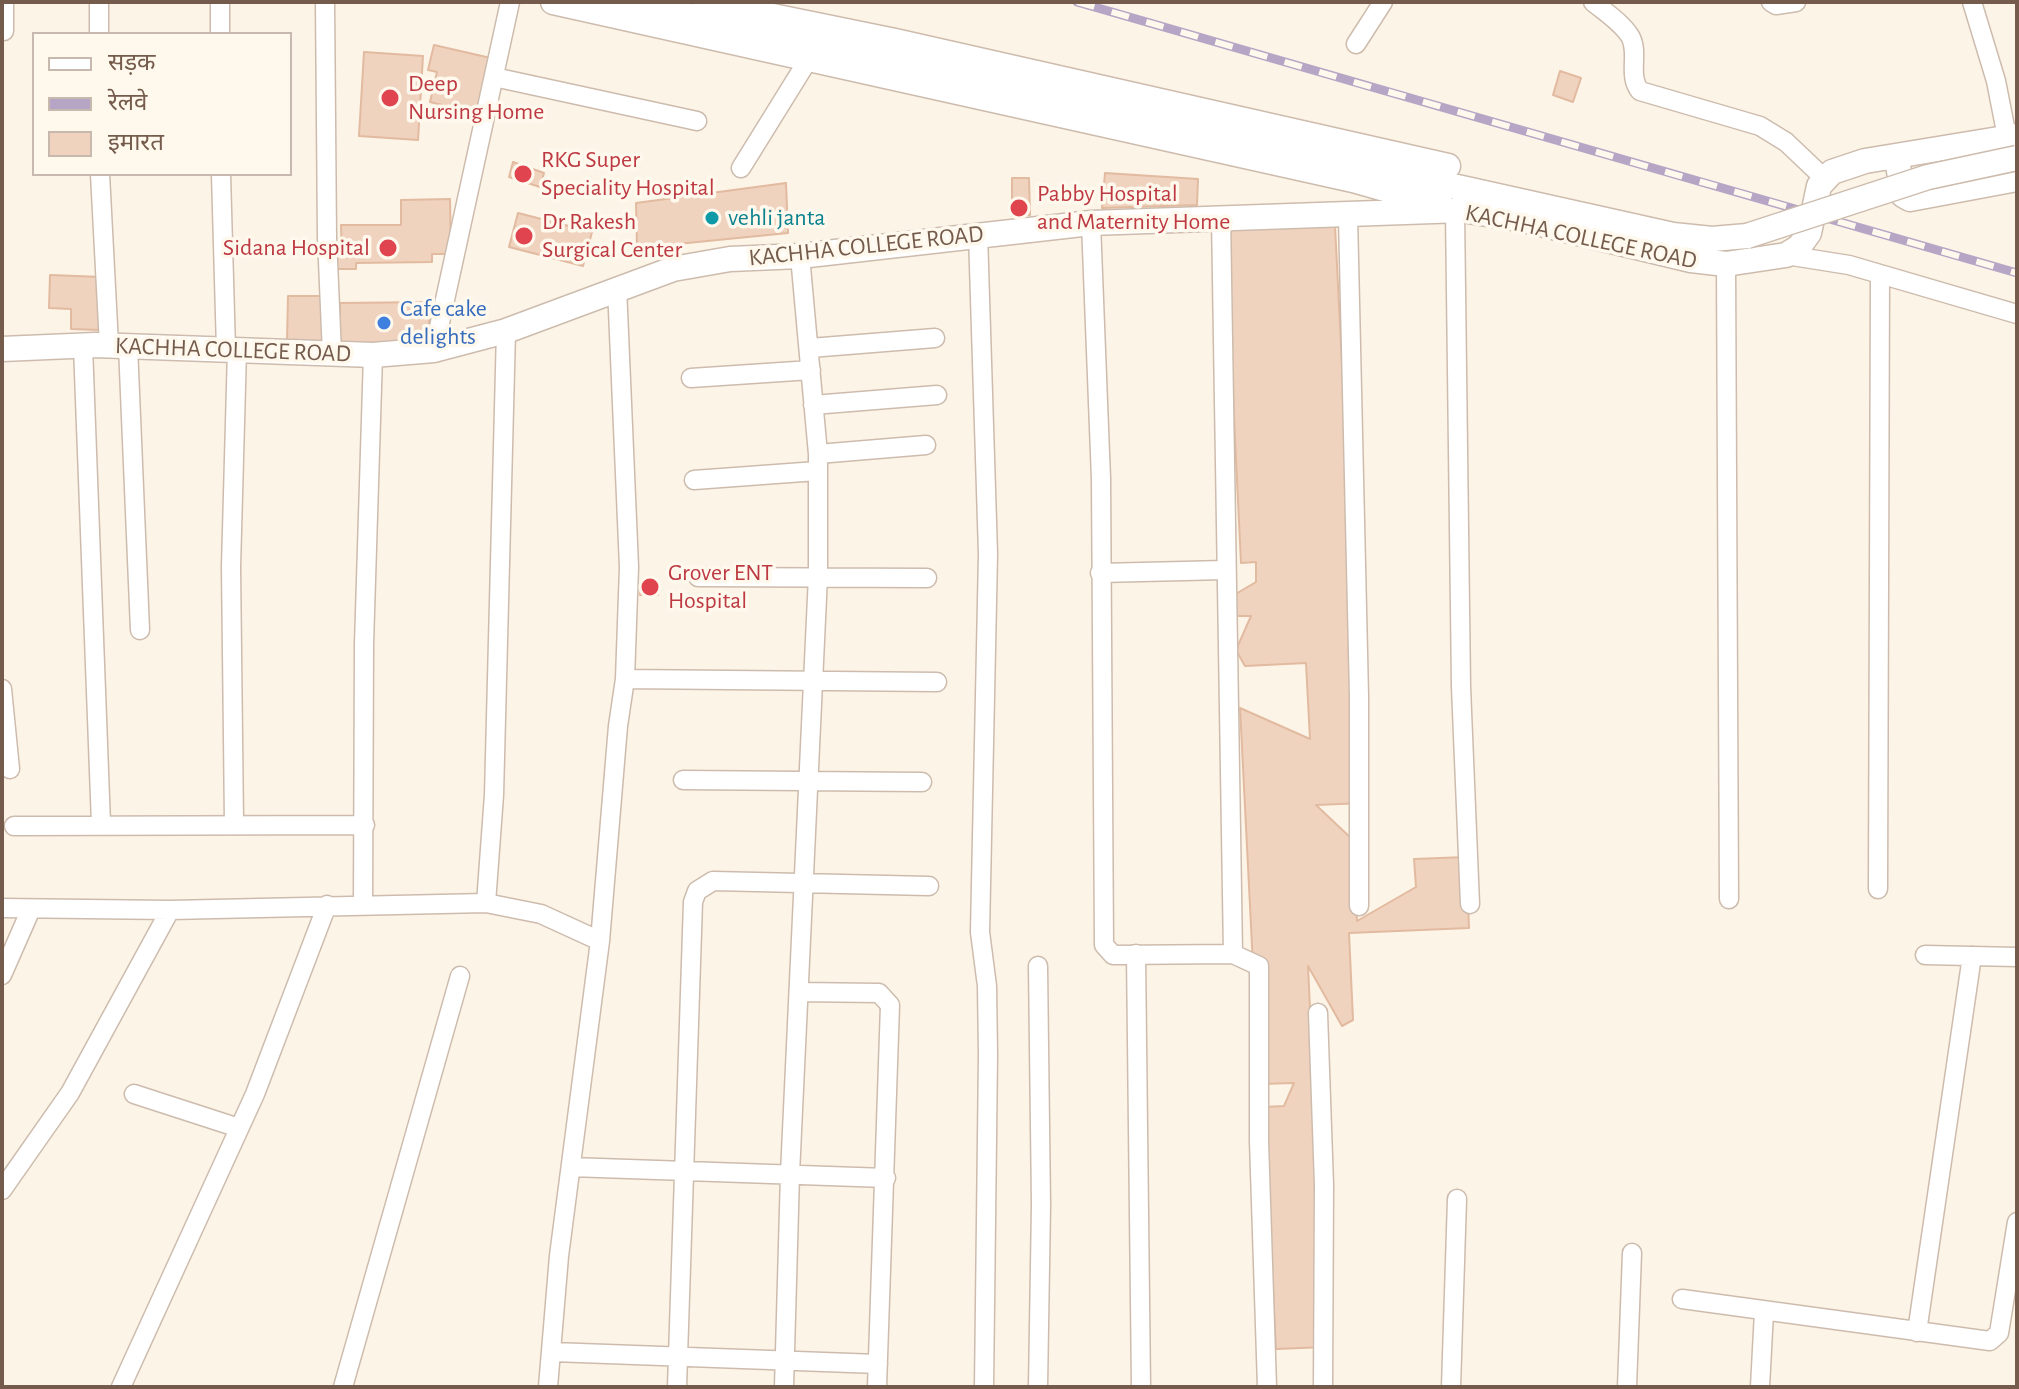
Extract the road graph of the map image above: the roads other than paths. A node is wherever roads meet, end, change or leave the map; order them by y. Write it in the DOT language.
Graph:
graph roads {
  1 [pos="4,2"];
  2 [pos="99,2"];
  3 [pos="220,2"];
  4 [pos="325,2"];
  5 [pos="510,2"];
  6 [pos="553,2"];
  7 [pos="626,2"];
  8 [pos="704,2"];
  9 [pos="1383,2"];
  10 [pos="1593,2"];
  11 [pos="1771,2"];
  12 [pos="1796,2"];
  13 [pos="1972,2"];
  14 [pos="4,31"];
  15 [pos="99,32"];
  16 [pos="220,32"];
  17 [pos="1356,44"];
  18 [pos="808,60"];
  19 [pos="494,77"];
  20 [pos="697,121"];
  21 [pos="2014,144"];
  22 [pos="1896,155"];
  23 [pos="1449,166"];
  24 [pos="741,168"];
  25 [pos="100,176"];
  26 [pos="221,176"];
  27 [pos="1824,178"];
  28 [pos="2017,179"];
  29 [pos="1459,211"];
  30 [pos="1348,216"];
  31 [pos="1221,217"];
  32 [pos="1091,223"];
  33 [pos="978,234"];
  34 [pos="1786,255"];
  35 [pos="800,256"];
  36 [pos="1726,264"];
  37 [pos="1880,274"];
  38 [pos="617,287"];
  39 [pos="2017,314"];
  40 [pos="506,331"];
  41 [pos="935,338"];
  42 [pos="83,346"];
  43 [pos="118,346"];
  44 [pos="810,348"];
  45 [pos="2,349"];
  46 [pos="232,350"];
  47 [pos="434,350"];
  48 [pos="332,354"];
  49 [pos="373,355"];
  50 [pos="811,370"];
  51 [pos="691,378"];
  52 [pos="937,395"];
  53 [pos="813,405"];
  54 [pos="926,445"];
  55 [pos="818,462"];
  56 [pos="694,480"];
  57 [pos="1225,570"];
  58 [pos="1100,573"];
  59 [pos="818,576"];
  60 [pos="698,577"];
  61 [pos="927,578"];
  62 [pos="140,630"];
  63 [pos="625,679"];
  64 [pos="815,679"];
  65 [pos="937,682"];
  66 [pos="2,689"];
  67 [pos="10,769"];
  68 [pos="683,780"];
  69 [pos="809,781"];
  70 [pos="922,782"];
  71 [pos="234,823"];
  72 [pos="101,824"];
  73 [pos="365,825"];
  74 [pos="14,826"];
  75 [pos="803,881"];
  76 [pos="929,886"];
  77 [pos="1878,889"];
  78 [pos="1729,899"];
  79 [pos="486,903"];
  80 [pos="1470,904"];
  81 [pos="327,905"];
  82 [pos="363,905"];
  83 [pos="1359,906"];
  84 [pos="2,908"];
  85 [pos="31,909"];
  86 [pos="170,910"];
  87 [pos="600,941"];
  88 [pos="1136,954"];
  89 [pos="1233,954"];
  90 [pos="1925,955"];
  91 [pos="1972,956"];
  92 [pos="2017,957"];
  93 [pos="1038,966"];
  94 [pos="2,975"];
  95 [pos="460,976"];
  96 [pos="799,992"];
  97 [pos="1318,1013"];
  98 [pos="134,1094"];
  99 [pos="239,1128"];
  100 [pos="571,1167"];
  101 [pos="685,1170"];
  102 [pos="790,1174"];
  103 [pos="886,1178"];
  104 [pos="2,1190"];
  105 [pos="1457,1199"];
  106 [pos="2017,1222"];
  107 [pos="1632,1253"];
  108 [pos="1682,1299"];
  109 [pos="1764,1312"];
  110 [pos="1917,1332"];
  111 [pos="553,1352"];
  112 [pos="677,1354"];
  113 [pos="785,1360"];
  114 [pos="878,1364"];
  115 [pos="121,1387"];
  116 [pos="343,1387"];
  117 [pos="548,1387"];
  118 [pos="677,1387"];
  119 [pos="784,1387"];
  120 [pos="877,1387"];
  121 [pos="984,1387"];
  122 [pos="1038,1387"];
  123 [pos="1141,1387"];
  124 [pos="1267,1387"];
  125 [pos="1323,1387"];
  126 [pos="1451,1387"];
  127 [pos="1627,1387"];
  128 [pos="1760,1387"];
  1 -- 14 [label="street"];
  2 -- 15 [label="street"];
  3 -- 16 [label="street"];
  4 -- 48 [label="street"];
  5 -- 19 [label="street"];
  6 -- 18 [label="street"];
  7 -- 21 [label="street, bridge"];
  8 -- 23 [label="street"];
  9 -- 17 [label="street"];
  10 -- 27 [label="street"];
  11 -- 12 [label="street"];
  13 -- 21 [label="street"];
  18 -- 24 [label="street"];
  18 -- 29 [label="street"];
  19 -- 20 [label="street"];
  19 -- 47 [label="street"];
  21 -- 22 [label="street"];
  22 -- 27 [label="street"];
  22 -- 28 [label="street"];
  25 -- 43 [label="street"];
  26 -- 46 [label="street"];
  27 -- 34 [label="street"];
  29 -- 30 [label="street, KACHHA COLLEGE ROAD"];
  29 -- 36 [label="street, KACHHA COLLEGE ROAD"];
  29 -- 80 [label="street"];
  30 -- 31 [label="street, KACHHA COLLEGE ROAD"];
  30 -- 83 [label="street"];
  31 -- 32 [label="street, KACHHA COLLEGE ROAD"];
  31 -- 57 [label="street"];
  32 -- 33 [label="street, KACHHA COLLEGE ROAD"];
  32 -- 58 [label="street"];
  33 -- 35 [label="street, KACHHA COLLEGE ROAD"];
  33 -- 121 [label="street"];
  34 -- 36 [label="street, KACHHA COLLEGE ROAD"];
  34 -- 37 [label="street, KACHHA COLLEGE ROAD"];
  35 -- 38 [label="street, KACHHA COLLEGE ROAD"];
  35 -- 44 [label="street"];
  36 -- 78 [label="street"];
  37 -- 39 [label="street, KACHHA COLLEGE ROAD"];
  37 -- 77 [label="street"];
  38 -- 40 [label="street, KACHHA COLLEGE ROAD"];
  38 -- 63 [label="street"];
  40 -- 47 [label="street, KACHHA COLLEGE ROAD"];
  40 -- 79 [label="street"];
  41 -- 44 [label="street"];
  42 -- 43 [label="street, KACHHA COLLEGE ROAD"];
  42 -- 45 [label="street, KACHHA COLLEGE ROAD"];
  42 -- 72 [label="street"];
  43 -- 46 [label="street, KACHHA COLLEGE ROAD"];
  43 -- 62 [label="street"];
  44 -- 50 [label="street"];
  46 -- 48 [label="street, KACHHA COLLEGE ROAD"];
  46 -- 71 [label="street"];
  47 -- 49 [label="street, KACHHA COLLEGE ROAD"];
  48 -- 49 [label="street, KACHHA COLLEGE ROAD"];
  49 -- 73 [label="street"];
  50 -- 51 [label="street"];
  50 -- 53 [label="street"];
  52 -- 53 [label="street"];
  53 -- 55 [label="street"];
  54 -- 55 [label="street"];
  55 -- 56 [label="street"];
  55 -- 59 [label="street"];
  57 -- 58 [label="street"];
  57 -- 89 [label="street"];
  58 -- 88 [label="street"];
  59 -- 60 [label="street"];
  59 -- 61 [label="street"];
  59 -- 64 [label="street"];
  63 -- 64 [label="street"];
  63 -- 87 [label="street"];
  64 -- 65 [label="street"];
  64 -- 69 [label="street"];
  66 -- 67 [label="street"];
  68 -- 69 [label="street"];
  69 -- 70 [label="street"];
  69 -- 75 [label="street"];
  71 -- 72 [label="street"];
  71 -- 73 [label="street"];
  72 -- 74 [label="street"];
  73 -- 82 [label="street"];
  75 -- 76 [label="street"];
  75 -- 96 [label="street"];
  75 -- 101 [label="street"];
  79 -- 82 [label="street"];
  79 -- 87 [label="street"];
  81 -- 82 [label="street"];
  81 -- 86 [label="street"];
  81 -- 99 [label="street"];
  84 -- 85 [label="street"];
  85 -- 86 [label="street"];
  85 -- 94 [label="street"];
  86 -- 104 [label="street"];
  87 -- 100 [label="street"];
  88 -- 89 [label="street"];
  88 -- 123 [label="street"];
  89 -- 124 [label="street"];
  90 -- 91 [label="street"];
  91 -- 92 [label="street"];
  91 -- 110 [label="street"];
  93 -- 122 [label="street"];
  95 -- 116 [label="street"];
  96 -- 102 [label="street"];
  96 -- 103 [label="street"];
  97 -- 125 [label="street"];
  98 -- 99 [label="street"];
  99 -- 115 [label="street"];
  100 -- 101 [label="street"];
  100 -- 111 [label="street"];
  101 -- 102 [label="street"];
  101 -- 112 [label="street"];
  102 -- 103 [label="street"];
  102 -- 113 [label="street"];
  103 -- 114 [label="street"];
  105 -- 126 [label="street"];
  106 -- 110 [label="street"];
  107 -- 127 [label="street"];
  108 -- 109 [label="street"];
  109 -- 110 [label="street"];
  109 -- 128 [label="street"];
  111 -- 112 [label="street"];
  111 -- 117 [label="street"];
  112 -- 113 [label="street"];
  112 -- 118 [label="street"];
  113 -- 114 [label="street"];
  113 -- 119 [label="street"];
  114 -- 120 [label="street"];
}
